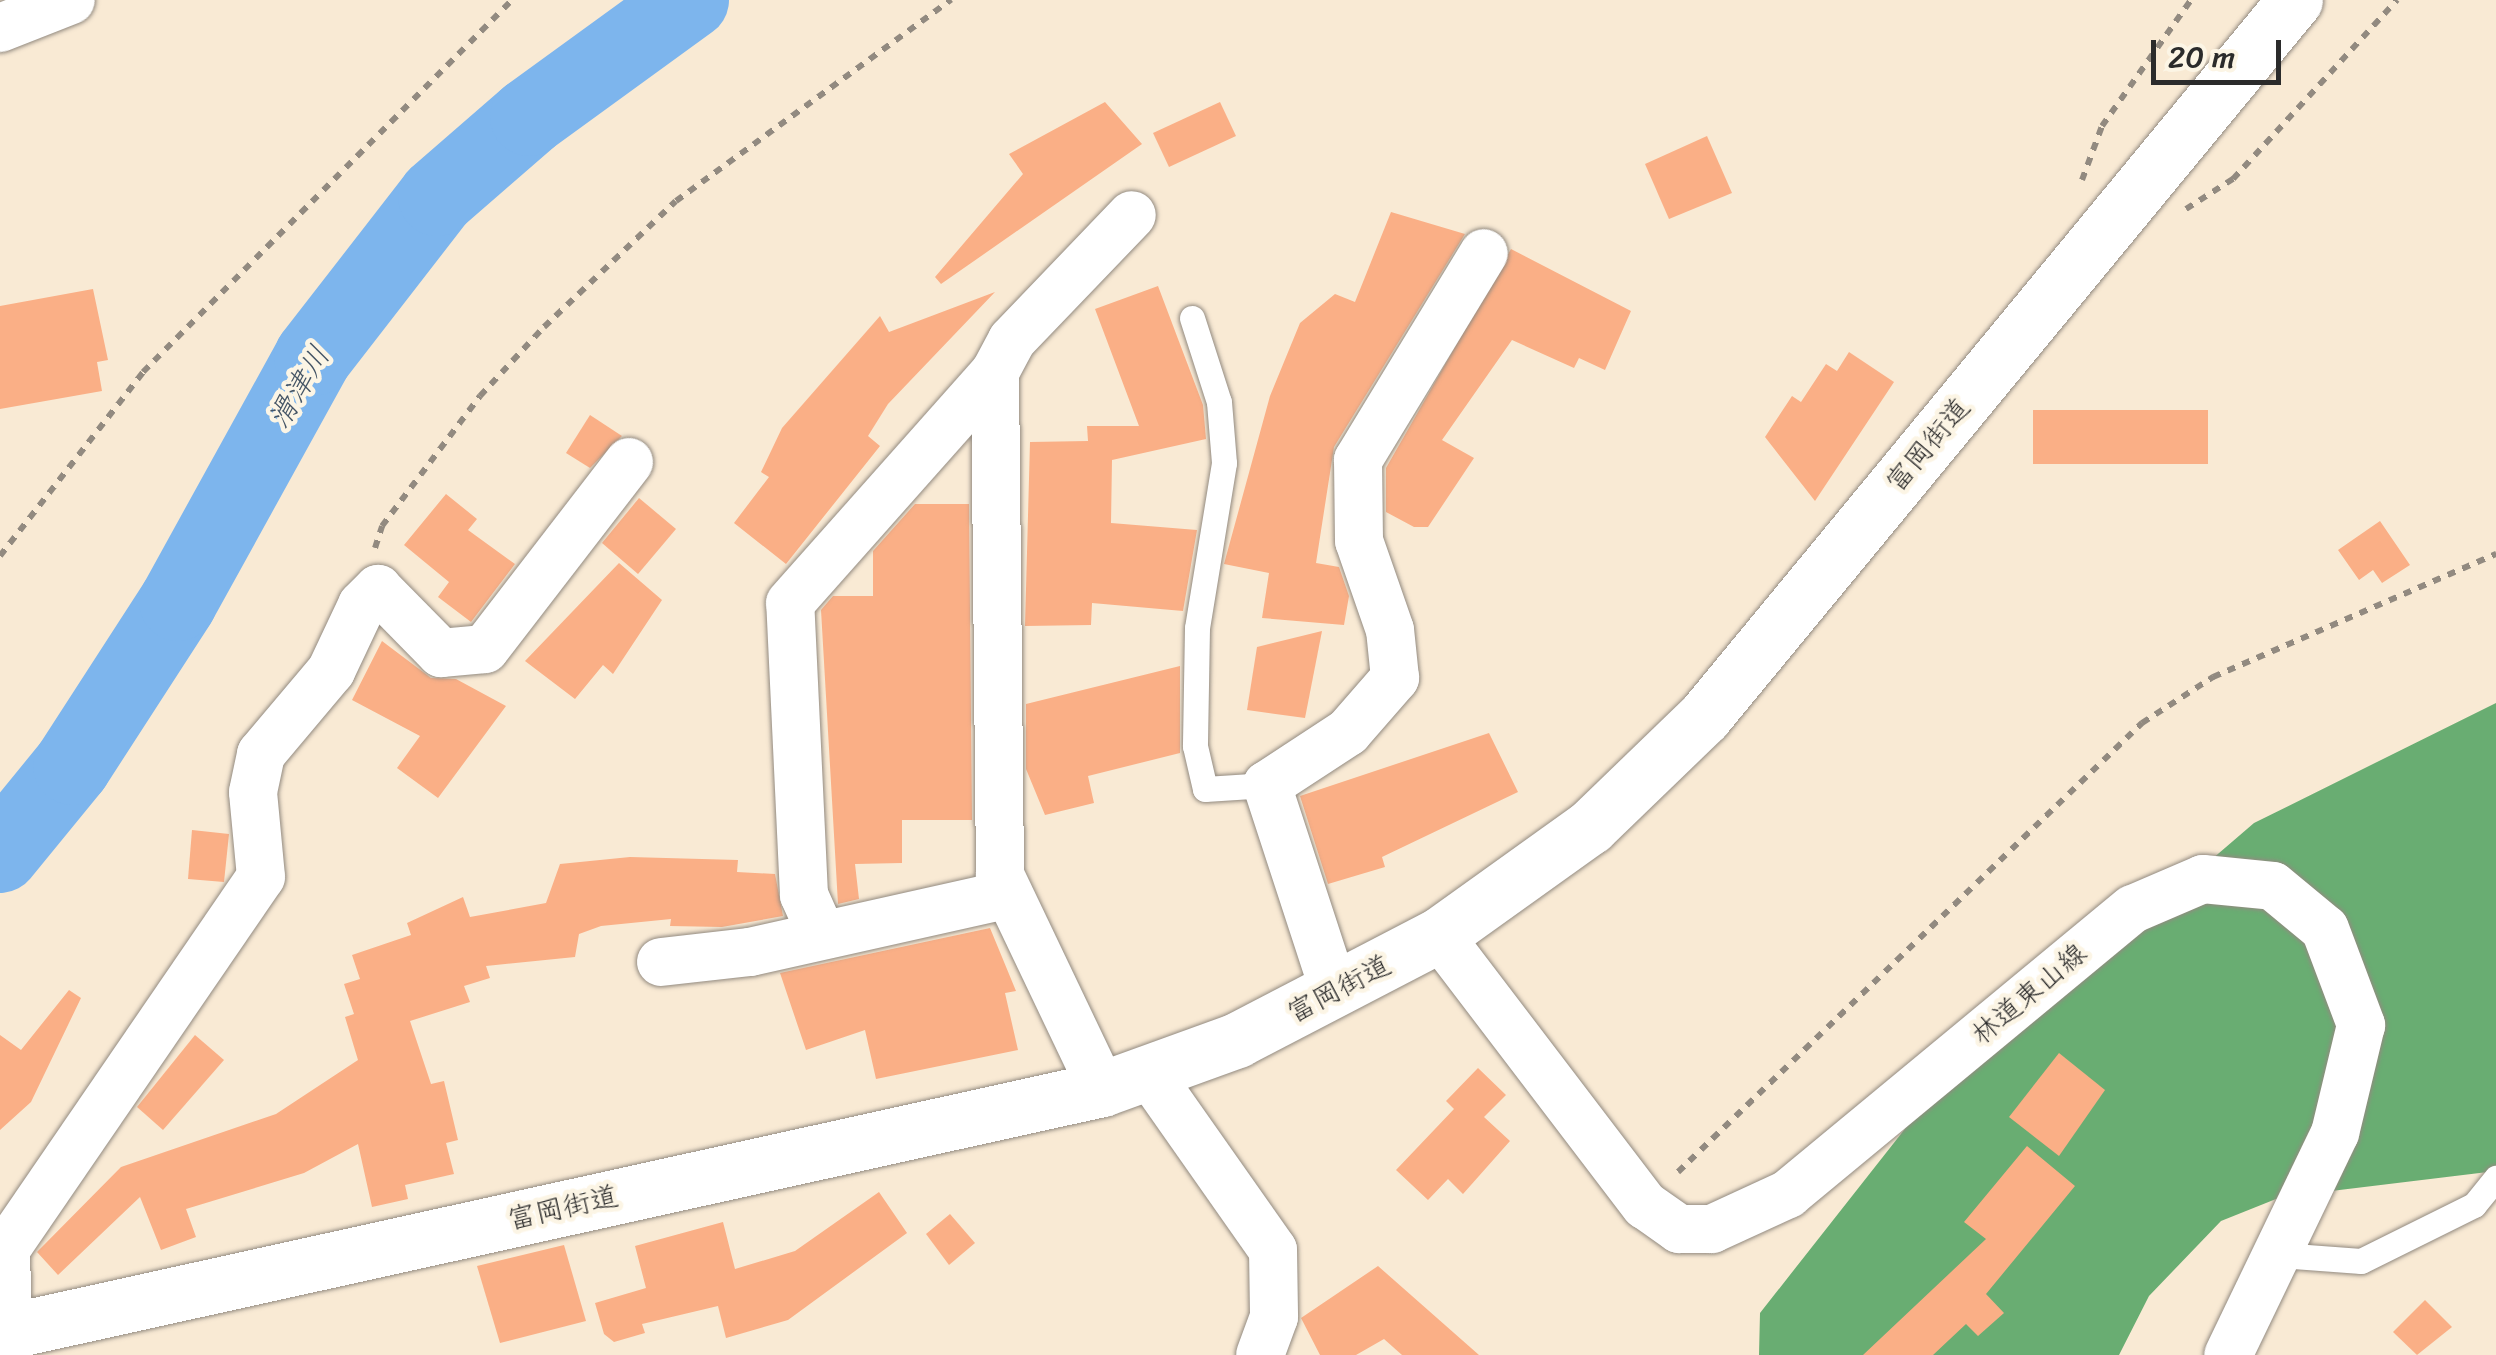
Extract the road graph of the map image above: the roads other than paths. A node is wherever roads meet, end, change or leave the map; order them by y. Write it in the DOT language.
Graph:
graph roads {
  1 [pos="70,0"];
  2 [pos="2295,0"];
  3 [pos="0,28"];
  4 [pos="1132,215"];
  5 [pos="1484,252"];
  6 [pos="1192,318"];
  7 [pos="995,372"];
  8 [pos="630,462"];
  9 [pos="1267,785"];
  10 [pos="1004,895"];
  11 [pos="821,933"];
  12 [pos="1439,935"];
  13 [pos="661,962"];
  14 [pos="1335,993"];
  15 [pos="1126,1082"];
  16 [pos="2496,1178"];
  17 [pos="2280,1255"];
  18 [pos="4,1332"];
  19 [pos="1260,1355"];
  20 [pos="2228,1355"];
  1 -- 3 [label="street"];
  2 -- 12 [label="street, 富岡街道"];
  4 -- 7 [label="street"];
  5 -- 9 [label="street"];
  6 -- 9 [label="lane"];
  7 -- 10 [label="street"];
  7 -- 11 [label="street"];
  8 -- 18 [label="street"];
  9 -- 14 [label="street"];
  10 -- 11 [label="street"];
  10 -- 15 [label="street"];
  11 -- 13 [label="street"];
  12 -- 14 [label="street, 富岡街道"];
  12 -- 17 [label="street, 林道東山線"];
  14 -- 15 [label="street, 富岡街道"];
  15 -- 18 [label="street, 富岡街道"];
  15 -- 19 [label="street"];
  16 -- 17 [label="lane"];
  17 -- 20 [label="street, 林道東山線"];
}
